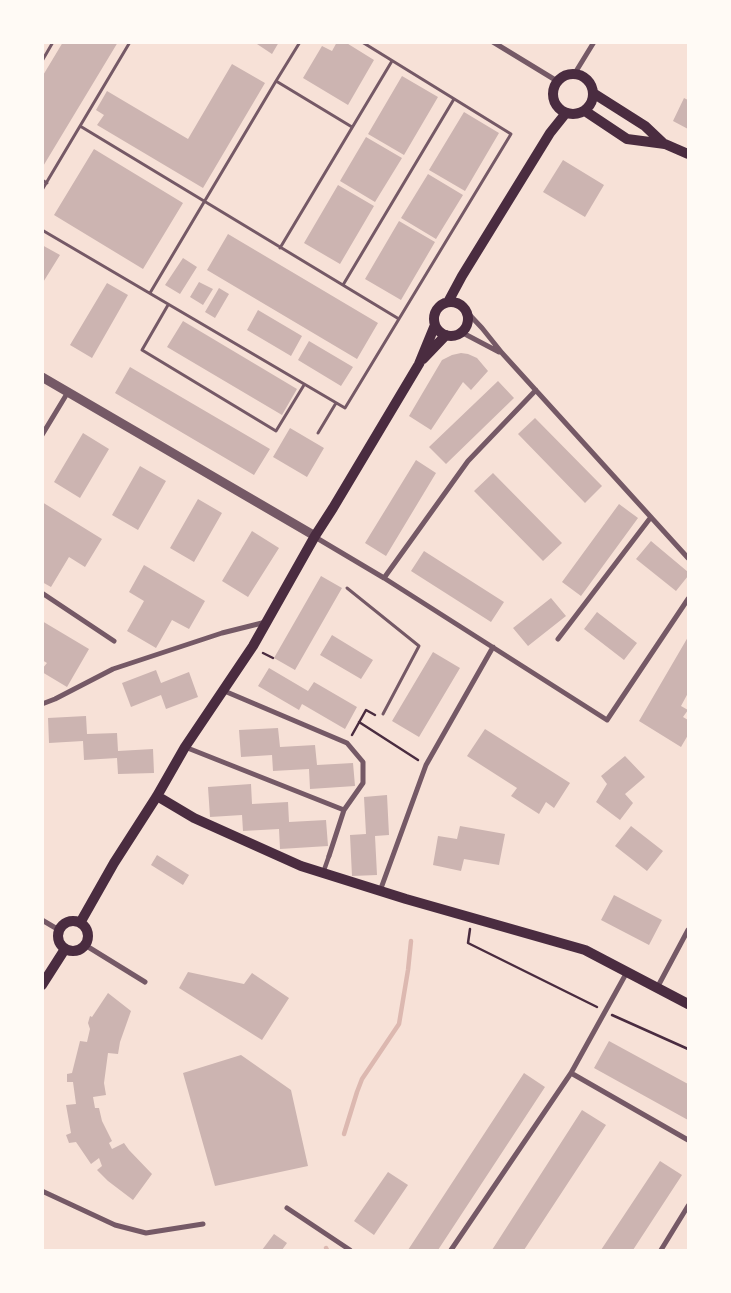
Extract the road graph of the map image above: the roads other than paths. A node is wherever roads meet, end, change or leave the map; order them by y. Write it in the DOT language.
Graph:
graph roads {
  1 [pos="53,42"];
  2 [pos="130,42"];
  3 [pos="300,42"];
  4 [pos="362,42"];
  5 [pos="493,42"];
  6 [pos="594,42"];
  7 [pos="42,60"];
  8 [pos="392,61"];
  9 [pos="575,74"];
  10 [pos="276,81"];
  11 [pos="557,81"];
  12 [pos="593,93"];
  13 [pos="454,99"];
  14 [pos="585,111"];
  15 [pos="566,113"];
  16 [pos="80,126"];
  17 [pos="352,127"];
  18 [pos="665,144"];
  19 [pos="688,154"];
  20 [pos="42,180"];
  21 [pos="47,183"];
  22 [pos="42,190"];
  23 [pos="204,201"];
  24 [pos="42,230"];
  25 [pos="280,248"];
  26 [pos="462,276"];
  27 [pos="343,286"];
  28 [pos="150,293"];
  29 [pos="448,302"];
  30 [pos="168,304"];
  31 [pos="463,308"];
  32 [pos="399,319"];
  33 [pos="435,325"];
  34 [pos="461,332"];
  35 [pos="446,335"];
  36 [pos="502,353"];
  37 [pos="419,364"];
  38 [pos="42,378"];
  39 [pos="304,385"];
  40 [pos="536,390"];
  41 [pos="68,392"];
  42 [pos="336,404"];
  43 [pos="318,432"];
  44 [pos="42,435"];
  45 [pos="651,517"];
  46 [pos="315,536"];
  47 [pos="688,558"];
  48 [pos="384,578"];
  49 [pos="347,588"];
  50 [pos="42,593"];
  51 [pos="688,599"];
  52 [pos="267,622"];
  53 [pos="558,639"];
  54 [pos="114,641"];
  55 [pos="493,647"];
  56 [pos="222,690"];
  57 [pos="42,704"];
  58 [pos="383,714"];
  59 [pos="185,747"];
  60 [pos="157,796"];
  61 [pos="344,810"];
  62 [pos="329,856"];
  63 [pos="323,873"];
  64 [pos="380,891"];
  65 [pos="42,920"];
  66 [pos="80,922"];
  67 [pos="59,930"];
  68 [pos="688,930"];
  69 [pos="85,945"];
  70 [pos="65,949"];
  71 [pos="627,972"];
  72 [pos="144,982"];
  73 [pos="42,985"];
  74 [pos="657,988"];
  75 [pos="688,1004"];
  76 [pos="571,1073"];
  77 [pos="688,1140"];
  78 [pos="42,1190"];
  79 [pos="688,1206"];
  80 [pos="287,1208"];
  81 [pos="203,1224"];
  82 [pos="350,1250"];
  83 [pos="451,1250"];
  84 [pos="661,1250"];
  1 -- 7 [label="lane"];
  2 -- 16 [label="lane"];
  3 -- 10 [label="lane"];
  4 -- 8 [label="lane"];
  5 -- 11 [label="street"];
  6 -- 9 [label="street"];
  8 -- 13 [label="lane"];
  8 -- 17 [label="lane"];
  9 -- 11 [label="main road"];
  9 -- 12 [label="main road"];
  10 -- 17 [label="lane"];
  10 -- 23 [label="lane"];
  11 -- 15 [label="main road"];
  12 -- 14 [label="main road"];
  12 -- 18 [label="main road"];
  13 -- 27 [label="lane"];
  13 -- 32 [label="lane"];
  14 -- 15 [label="main road"];
  14 -- 18 [label="main road"];
  15 -- 26 [label="main road"];
  16 -- 21 [label="lane"];
  16 -- 23 [label="lane"];
  17 -- 25 [label="lane"];
  18 -- 19 [label="main road"];
  20 -- 21 [label="lane"];
  21 -- 22 [label="lane"];
  23 -- 25 [label="lane"];
  23 -- 28 [label="lane"];
  24 -- 28 [label="lane"];
  25 -- 27 [label="lane"];
  26 -- 29 [label="main road"];
  26 -- 31 [label="main road"];
  27 -- 32 [label="lane"];
  28 -- 30 [label="lane"];
  29 -- 31 [label="main road"];
  29 -- 33 [label="main road"];
  30 -- 39 [label="lane"];
  30 -- 39 [label="lane"];
  31 -- 34 [label="main road"];
  31 -- 36 [label="street"];
  32 -- 42 [label="lane"];
  33 -- 35 [label="main road"];
  33 -- 37 [label="main road"];
  34 -- 35 [label="main road"];
  34 -- 36 [label="street"];
  35 -- 37 [label="main road"];
  36 -- 40 [label="street"];
  37 -- 46 [label="main road"];
  38 -- 41 [label="street"];
  39 -- 42 [label="lane"];
  40 -- 45 [label="street"];
  40 -- 48 [label="street"];
  41 -- 44 [label="street"];
  41 -- 46 [label="street"];
  42 -- 43 [label="lane"];
  45 -- 47 [label="street"];
  45 -- 53 [label="street"];
  46 -- 48 [label="street"];
  46 -- 52 [label="main road"];
  48 -- 55 [label="street"];
  49 -- 58 [label="lane"];
  50 -- 54 [label="street"];
  51 -- 55 [label="street"];
  52 -- 56 [label="main road"];
  52 -- 57 [label="street"];
  55 -- 64 [label="street"];
  56 -- 59 [label="main road"];
  56 -- 61 [label="street"];
  59 -- 60 [label="main road"];
  59 -- 61 [label="street"];
  60 -- 63 [label="main road"];
  60 -- 66 [label="main road"];
  61 -- 62 [label="street"];
  62 -- 63 [label="street"];
  63 -- 64 [label="main road"];
  64 -- 71 [label="main road"];
  65 -- 67 [label="street"];
  66 -- 67 [label="main road"];
  66 -- 69 [label="main road"];
  67 -- 70 [label="main road"];
  68 -- 74 [label="street"];
  69 -- 70 [label="main road"];
  69 -- 72 [label="street"];
  70 -- 73 [label="main road"];
  71 -- 74 [label="main road"];
  71 -- 76 [label="street"];
  74 -- 75 [label="main road"];
  76 -- 77 [label="street"];
  76 -- 83 [label="street"];
  78 -- 81 [label="street"];
  79 -- 84 [label="street"];
  80 -- 82 [label="street"];
}
